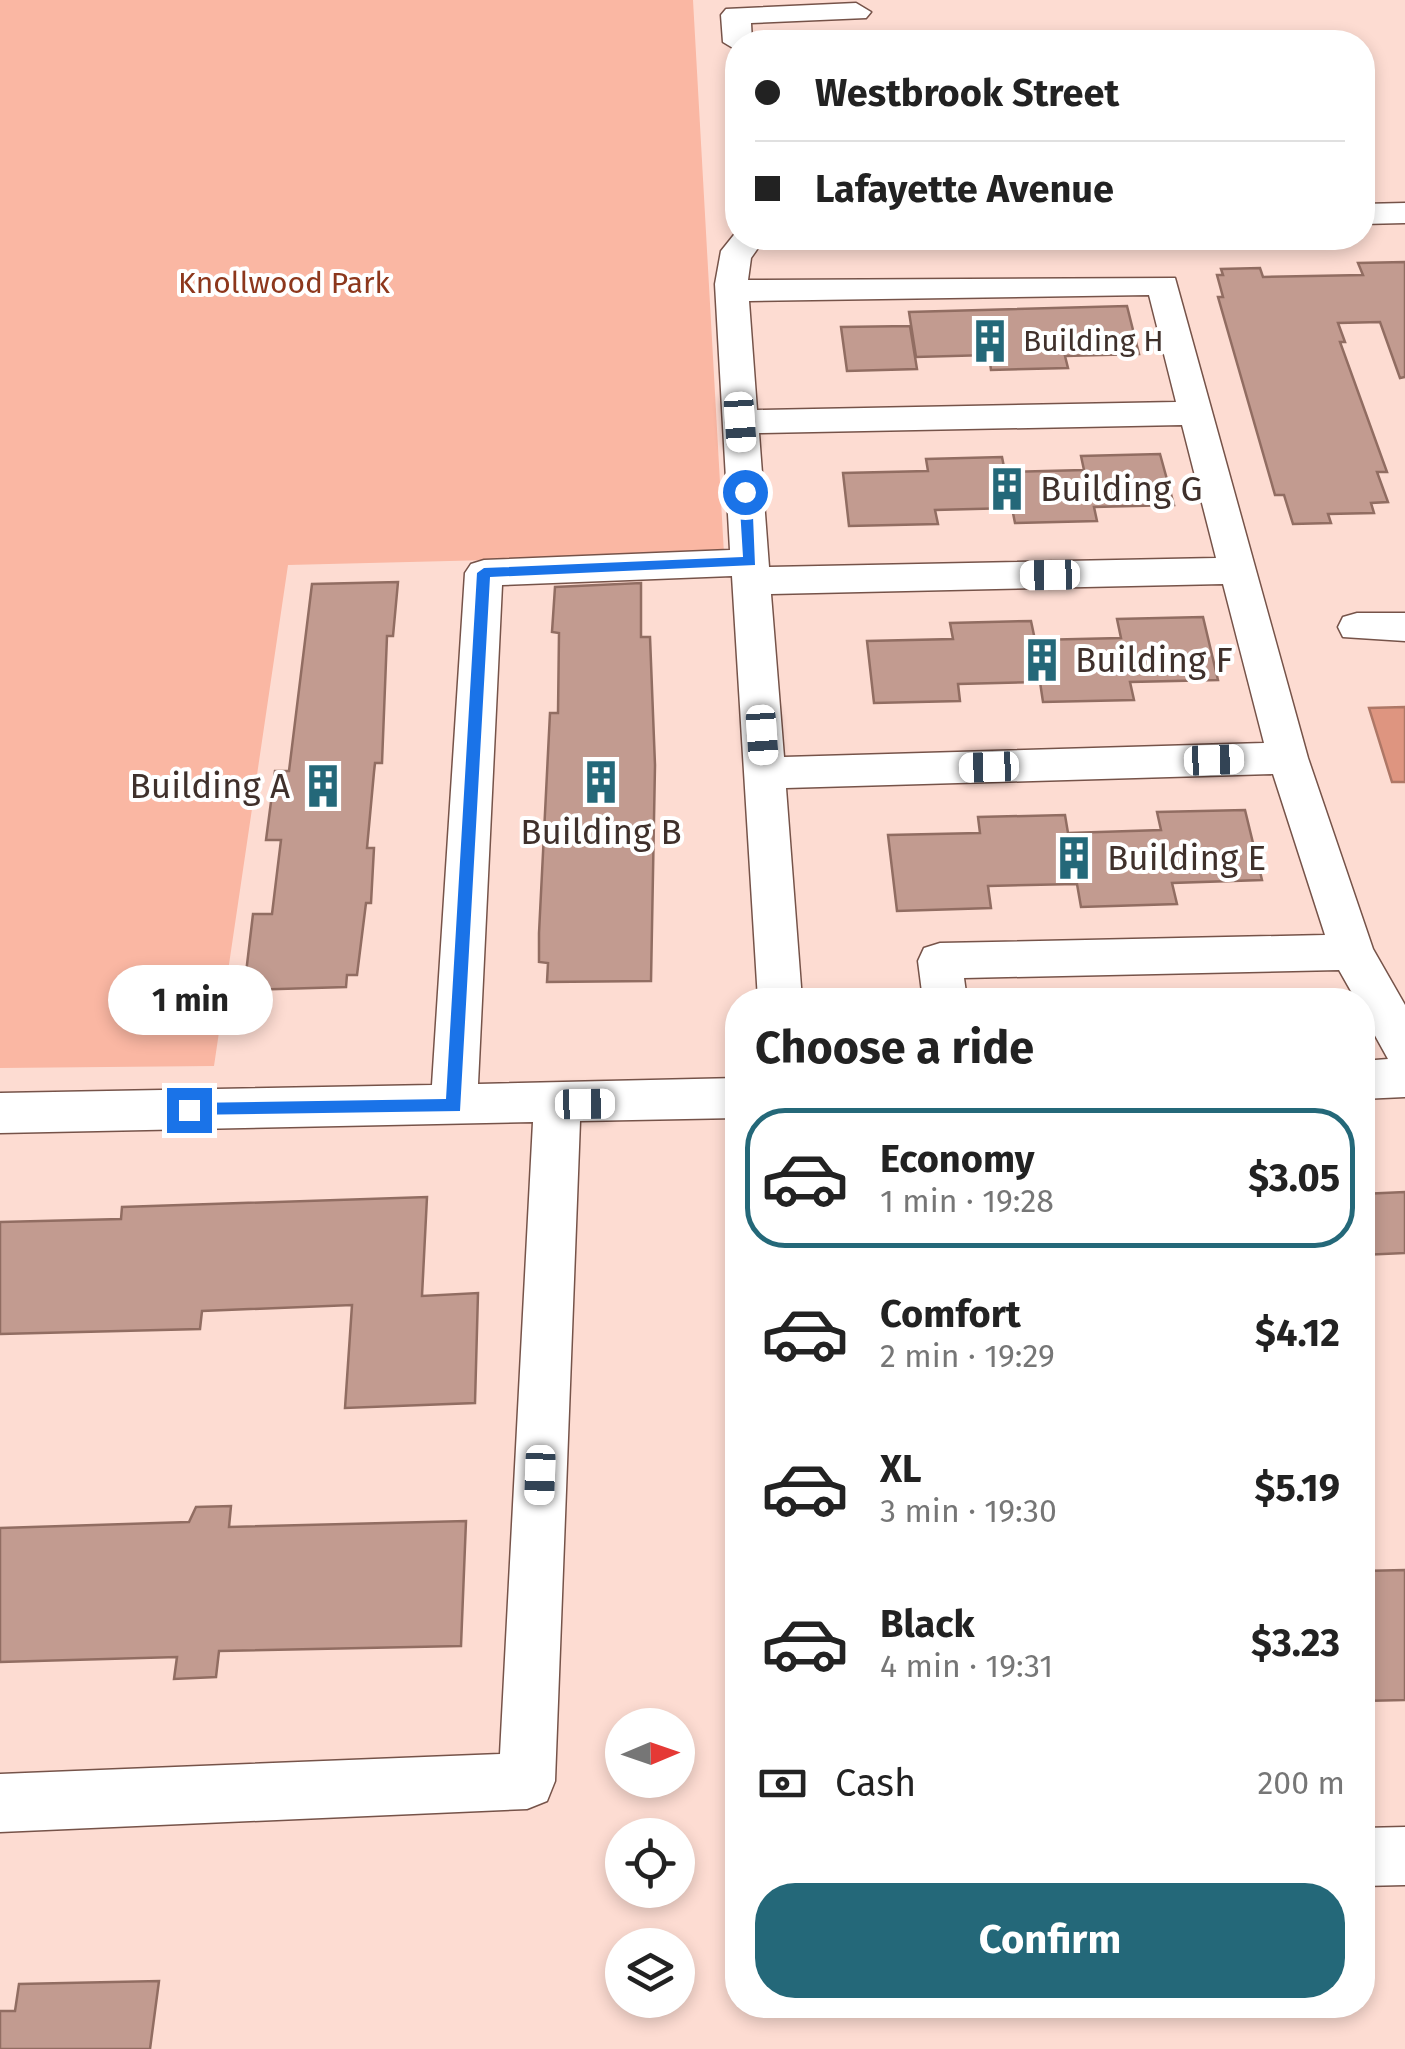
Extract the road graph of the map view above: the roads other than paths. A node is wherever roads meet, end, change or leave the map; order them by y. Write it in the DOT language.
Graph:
graph roads {
  1 [pos="856,12"];
  2 [pos="737,30"];
  3 [pos="1405,213"];
  4 [pos="1375,214"];
  5 [pos="736,250"];
  6 [pos="732,291"];
  7 [pos="1196,413"];
  8 [pos="740,422"];
  9 [pos="751,571"];
  10 [pos="1237,571"];
  11 [pos="1405,626"];
  12 [pos="1357,627"];
  13 [pos="1288,758"];
  14 [pos="764,773"];
  15 [pos="1352,952"];
  16 [pos="779,988"];
  17 [pos="943,988"];
  18 [pos="1372,988"];
  19 [pos="1375,993"];
  20 [pos="1405,1047"];
  21 [pos="1405,1078"];
  22 [pos="1375,1079"];
  23 [pos="725,1098"];
  24 [pos="556,1104"];
  25 [pos="454,1106"];
  26 [pos="0,1112"];
  27 [pos="0,1803"];
  28 [pos="1405,1856"];
  29 [pos="1375,1857"];
  1 -- 2 [label="street"];
  3 -- 4 [label="street"];
  5 -- 6 [label="street"];
  6 -- 7 [label="street"];
  6 -- 8 [label="street"];
  7 -- 8 [label="street"];
  7 -- 10 [label="street"];
  8 -- 9 [label="street"];
  9 -- 10 [label="street"];
  9 -- 14 [label="street"];
  9 -- 25 [label="street"];
  10 -- 13 [label="street"];
  11 -- 12 [label="street"];
  13 -- 14 [label="street"];
  13 -- 15 [label="street"];
  14 -- 16 [label="street"];
  15 -- 17 [label="street"];
  15 -- 18 [label="street"];
  19 -- 20 [label="street"];
  21 -- 22 [label="street"];
  23 -- 24 [label="street"];
  24 -- 25 [label="street"];
  24 -- 27 [label="street"];
  25 -- 26 [label="street"];
  28 -- 29 [label="street"];
}
